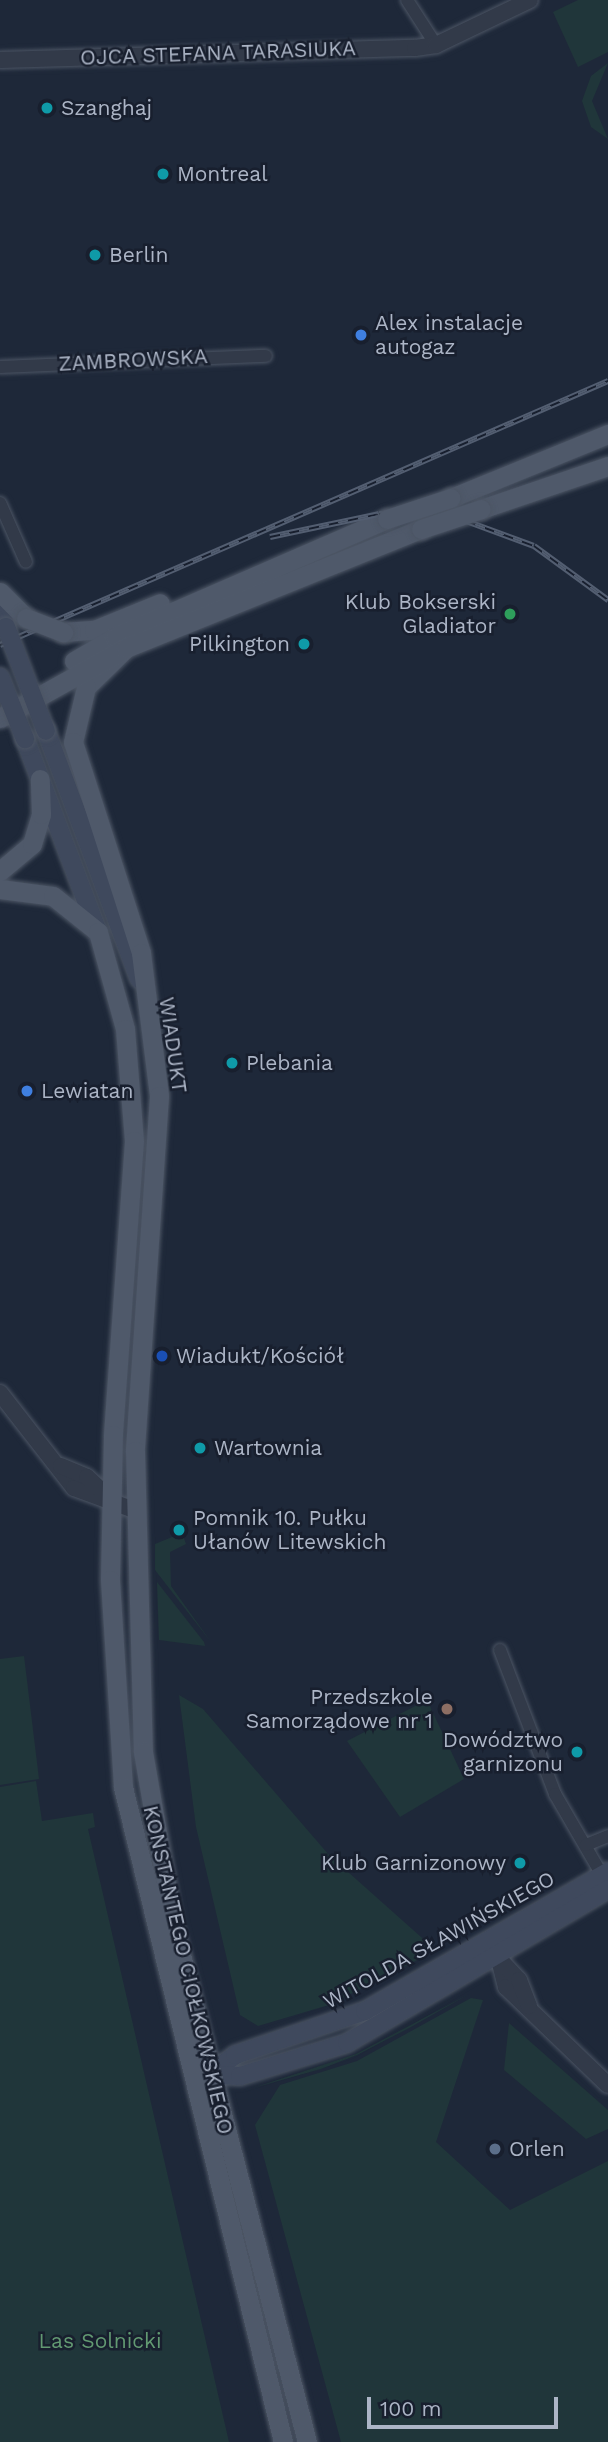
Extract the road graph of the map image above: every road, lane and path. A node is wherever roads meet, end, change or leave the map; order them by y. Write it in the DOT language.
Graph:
graph roads {
  1 [pos="407,0"];
  2 [pos="530,0"];
  3 [pos="436,45"];
  4 [pos="0,60"];
  5 [pos="266,356"];
  6 [pos="0,367"];
  7 [pos="608,434"];
  8 [pos="608,466"];
  9 [pos="0,503"];
  10 [pos="387,519"];
  11 [pos="26,562"];
  12 [pos="0,592"];
  13 [pos="3,619"];
  14 [pos="126,648"];
  15 [pos="0,677"];
  16 [pos="0,703"];
  17 [pos="0,718"];
  18 [pos="40,779"];
  19 [pos="0,871"];
  20 [pos="0,888"];
  21 [pos="99,932"];
  22 [pos="142,989"];
  23 [pos="0,1393"];
  24 [pos="111,1500"];
  25 [pos="134,1510"];
  26 [pos="500,1650"];
  27 [pos="608,1836"];
  28 [pos="586,1845"];
  29 [pos="606,1880"];
  30 [pos="165,1888"];
  31 [pos="145,1893"];
  32 [pos="488,1941"];
  33 [pos="499,1959"];
  34 [pos="212,2072"];
  35 [pos="189,2077"];
  36 [pos="608,2085"];
  37 [pos="283,2442"];
  38 [pos="307,2442"];
  1 -- 3 [label="street"];
  2 -- 3 [label="street"];
  3 -- 4 [label="street, OJCA STEFANA TARASIUKA"];
  5 -- 6 [label="street, ZAMBROWSKA"];
  7 -- 10 [label="main road, bridge"];
  8 -- 14 [label="main road, bridge"];
  9 -- 11 [label="street"];
  10 -- 12 [label="main road, bridge"];
  10 -- 16 [label="main road"];
  13 -- 22 [label="main road, WIADUKT, bridge"];
  14 -- 17 [label="main road"];
  14 -- 22 [label="main road"];
  15 -- 18 [label="main road, bridge"];
  18 -- 19 [label="main road"];
  18 -- 21 [label="main road"];
  20 -- 21 [label="main road"];
  21 -- 24 [label="main road"];
  22 -- 25 [label="main road, WIADUKT"];
  23 -- 24 [label="street"];
  24 -- 25 [label="street"];
  24 -- 31 [label="main road, KONSTANTEGO CIOŁKOWSKIEGO"];
  25 -- 30 [label="main road, KONSTANTEGO CIOŁKOWSKIEGO"];
  26 -- 28 [label="street"];
  27 -- 28 [label="street"];
  28 -- 29 [label="street"];
  29 -- 32 [label="main road, WITOLDA SŁAWIŃSKIEGO"];
  29 -- 33 [label="main road, WITOLDA SŁAWIŃSKIEGO"];
  30 -- 31 [label="main road"];
  30 -- 34 [label="main road, KONSTANTEGO CIOŁKOWSKIEGO"];
  31 -- 35 [label="main road, KONSTANTEGO CIOŁKOWSKIEGO"];
  32 -- 33 [label="street"];
  32 -- 34 [label="main road, WITOLDA SŁAWIŃSKIEGO"];
  33 -- 34 [label="main road, WITOLDA SŁAWIŃSKIEGO"];
  33 -- 36 [label="street"];
  34 -- 35 [label="main road, WITOLDA SŁAWIŃSKIEGO"];
  34 -- 38 [label="main road, KONSTANTEGO CIOŁKOWSKIEGO"];
  35 -- 37 [label="main road, KONSTANTEGO CIOŁKOWSKIEGO"];
}
